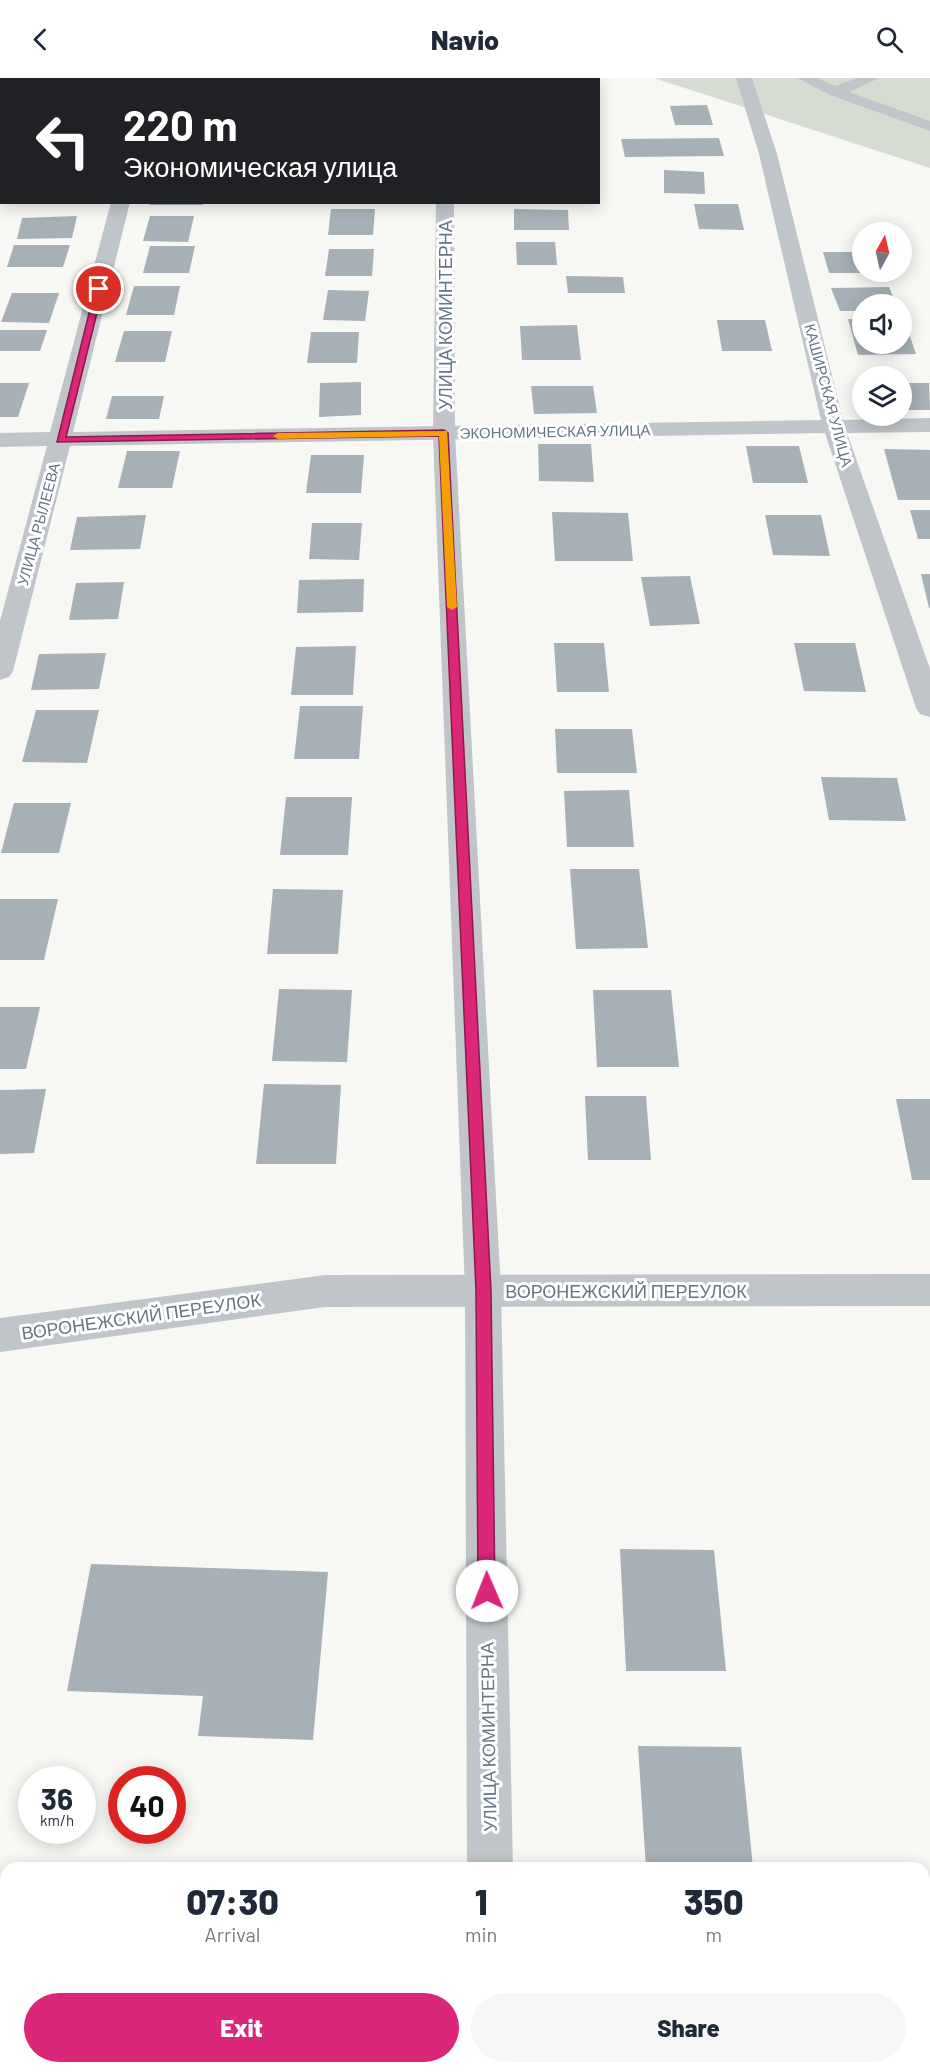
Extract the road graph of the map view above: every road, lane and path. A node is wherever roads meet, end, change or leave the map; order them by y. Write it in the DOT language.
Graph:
graph roads {
  1 [pos="744,78"];
  2 [pos="805,78"];
  3 [pos="871,78"];
  4 [pos="835,92"];
  5 [pos="930,126"];
  6 [pos="120,204"];
  7 [pos="445,204"];
  8 [pos="833,424"];
  9 [pos="930,425"];
  10 [pos="444,433"];
  11 [pos="0,440"];
  12 [pos="60,440"];
  13 [pos="0,671"];
  14 [pos="930,708"];
  15 [pos="930,1290"];
  16 [pos="483,1291"];
  17 [pos="0,1335"];
  18 [pos="490,1862"];
  1 -- 8 [label="street, КАШИРСКАЯ УЛИЦА"];
  2 -- 4 [label="lane"];
  3 -- 4 [label="lane"];
  4 -- 5 [label="lane"];
  6 -- 12 [label="street, УЛИЦА РЫЛЕЕВА"];
  7 -- 10 [label="street, УЛИЦА КОМИНТЕРНА"];
  8 -- 9 [label="street, ЭКОНОМИЧЕСКАЯ УЛИЦА"];
  8 -- 10 [label="street, ЭКОНОМИЧЕСКАЯ УЛИЦА"];
  8 -- 14 [label="street, КАШИРСКАЯ УЛИЦА"];
  10 -- 12 [label="street, ЭКОНОМИЧЕСКАЯ УЛИЦА"];
  10 -- 16 [label="street, УЛИЦА КОМИНТЕРНА"];
  11 -- 12 [label="street, ЭКОНОМИЧЕСКАЯ УЛИЦА"];
  12 -- 13 [label="street, УЛИЦА РЫЛЕЕВА"];
  15 -- 16 [label="street, ВОРОНЕЖСКИЙ ПЕРЕУЛОК"];
  16 -- 17 [label="street, ВОРОНЕЖСКИЙ ПЕРЕУЛОК"];
  16 -- 18 [label="street, УЛИЦА КОМИНТЕРНА"];
}
